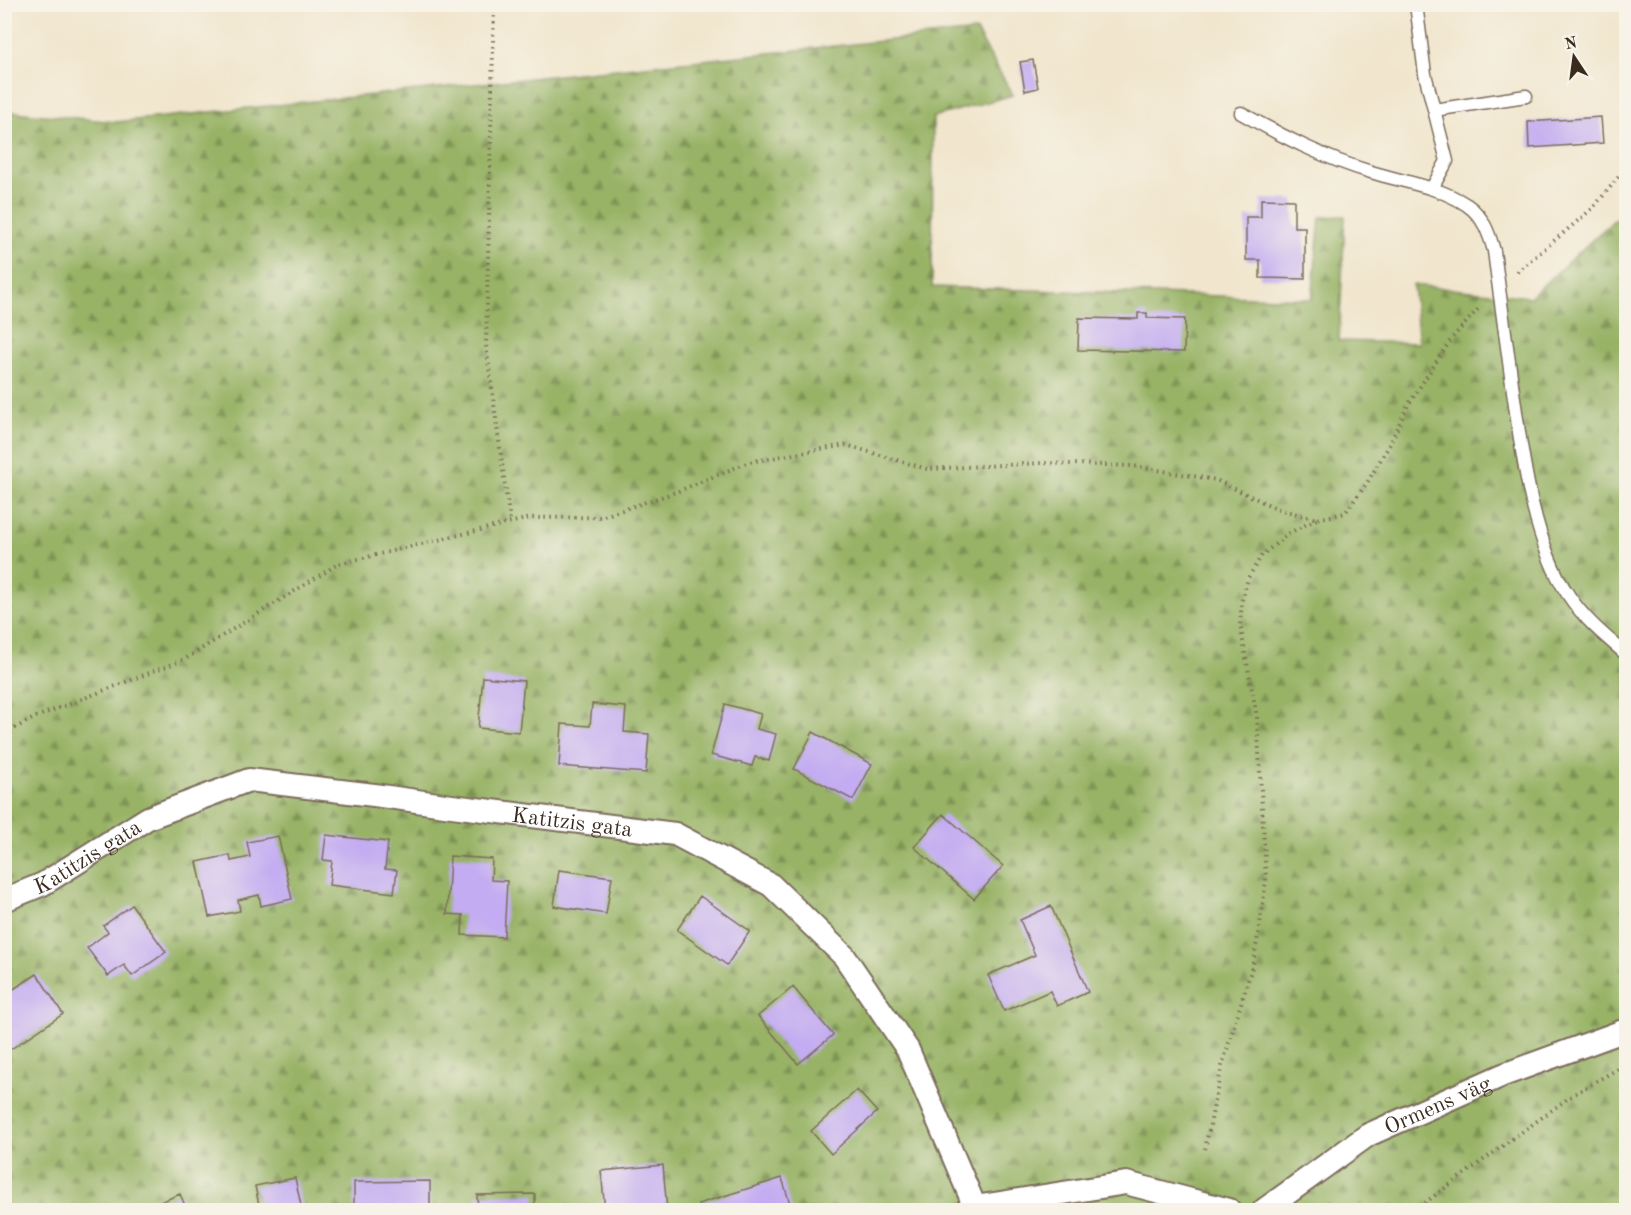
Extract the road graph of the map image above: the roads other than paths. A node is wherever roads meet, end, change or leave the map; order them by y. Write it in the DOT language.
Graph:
graph roads {
  1 [pos="1416,4"];
  2 [pos="1526,96"];
  3 [pos="1434,110"];
  4 [pos="1241,113"];
  5 [pos="1432,188"];
  6 [pos="1626,654"];
  7 [pos="4,900"];
  8 [pos="1626,1030"];
  9 [pos="971,1209"];
  10 [pos="1229,1210"];
  11 [pos="1264,1210"];
  1 -- 3 [label="lane"];
  2 -- 3 [label="lane"];
  3 -- 5 [label="lane"];
  4 -- 5 [label="lane"];
  5 -- 6 [label="lane"];
  7 -- 9 [label="street, Katitzis gata"];
  8 -- 11 [label="street, Ormens väg"];
  9 -- 10 [label="street"];
}
